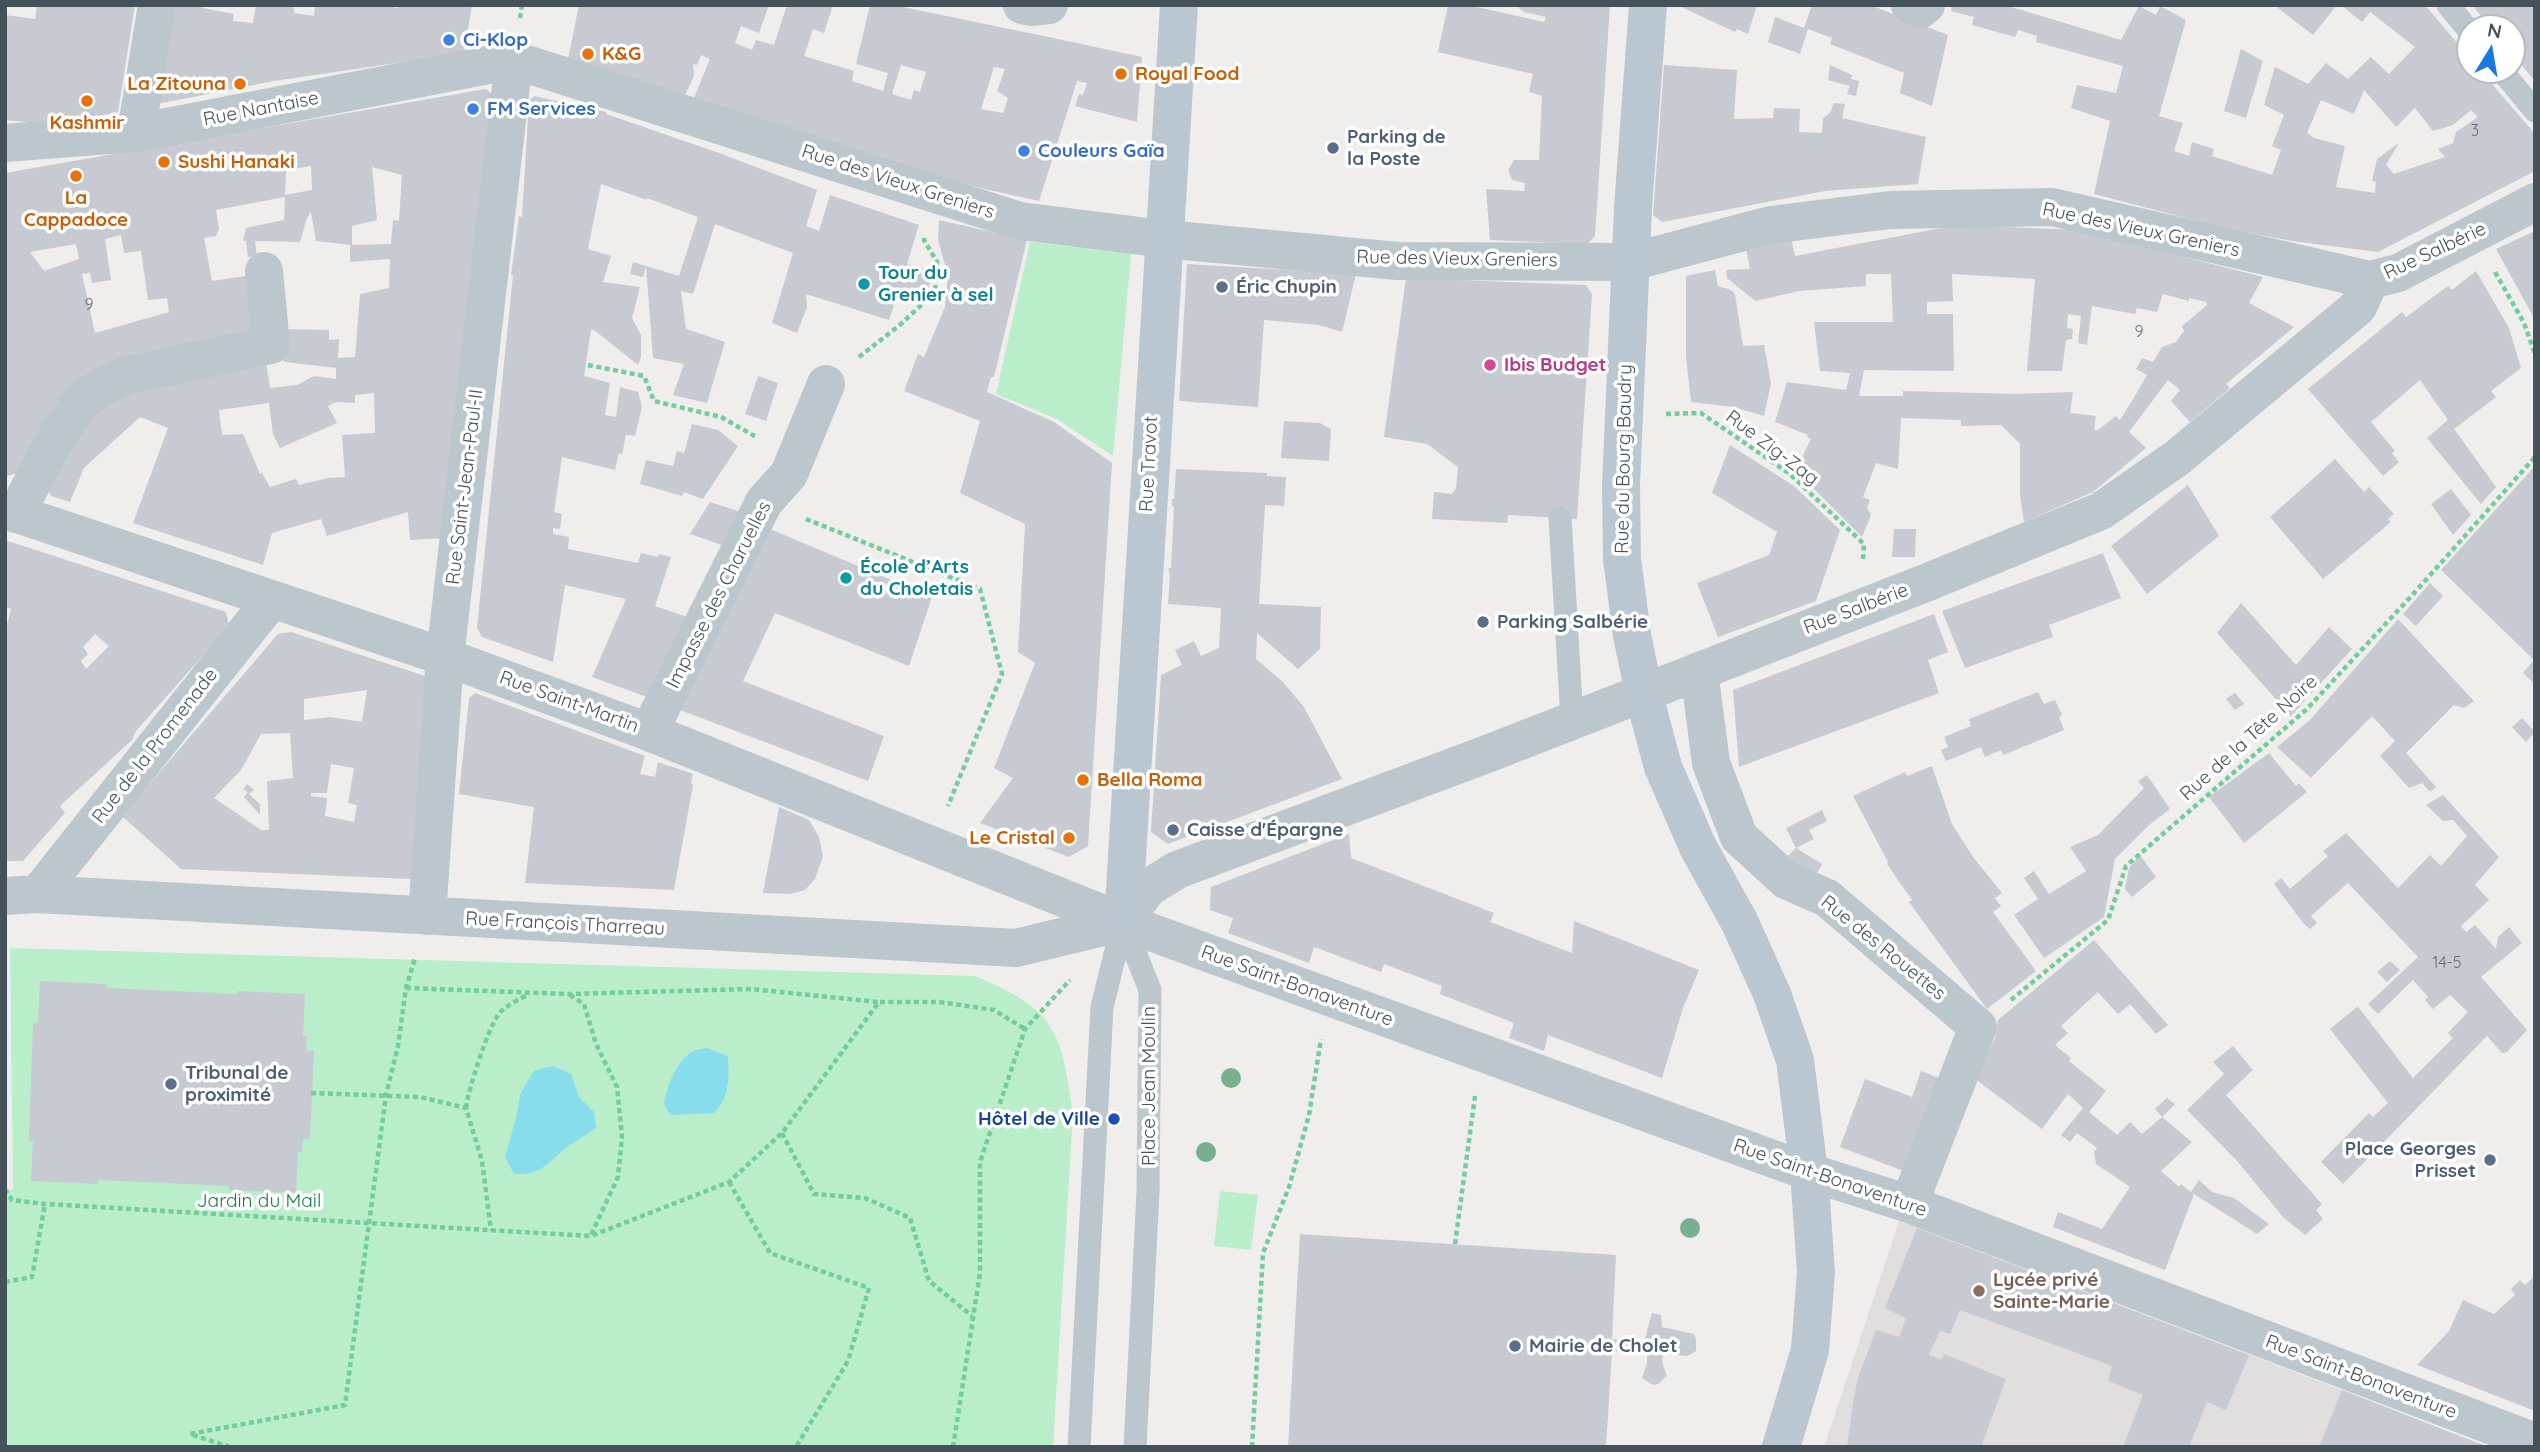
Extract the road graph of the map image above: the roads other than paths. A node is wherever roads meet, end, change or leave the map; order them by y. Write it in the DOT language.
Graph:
graph roads {
  1 [pos="157,5"];
  2 [pos="1022,5"];
  3 [pos="1049,5"];
  4 [pos="1179,5"];
  5 [pos="1648,5"];
  6 [pos="1910,5"];
  7 [pos="1926,5"];
  8 [pos="514,60"];
  9 [pos="2513,84"];
  10 [pos="2535,111"];
  11 [pos="136,133"];
  12 [pos="5,143"];
  13 [pos="2535,202"];
  14 [pos="1164,239"];
  15 [pos="1631,262"];
  16 [pos="264,271"];
  17 [pos="2370,280"];
  18 [pos="826,384"];
  19 [pos="11,512"];
  20 [pos="1560,518"];
  21 [pos="272,599"];
  22 [pos="445,657"];
  23 [pos="1699,671"];
  24 [pos="1572,720"];
  25 [pos="649,732"];
  26 [pos="22,895"];
  27 [pos="427,916"];
  28 [pos="1123,922"];
  29 [pos="1809,1172"];
  30 [pos="1909,1204"];
  31 [pos="2535,1442"];
  32 [pos="1079,1447"];
  33 [pos="1135,1447"];
  34 [pos="1782,1447"];
  1 -- 11 [label="street"];
  2 -- 3 [label="street"];
  4 -- 14 [label="street, Rue Travot"];
  5 -- 15 [label="street, Rue du Bourg Baudry"];
  6 -- 7 [label="street"];
  8 -- 11 [label="street, Rue Nantaise"];
  8 -- 14 [label="street, Rue des Vieux Greniers"];
  8 -- 22 [label="street, Rue Saint-Jean-Paul-II"];
  9 -- 10 [label="lane"];
  11 -- 12 [label="street, Rue Nantaise"];
  13 -- 17 [label="street, Rue Salbérie"];
  14 -- 15 [label="street, Rue des Vieux Greniers"];
  14 -- 28 [label="street, Rue Travot"];
  15 -- 17 [label="street, Rue des Vieux Greniers"];
  15 -- 29 [label="street, Rue du Bourg Baudry, bridge"];
  16 -- 19 [label="street"];
  17 -- 23 [label="street, Rue Salbérie"];
  18 -- 25 [label="street, Impasse des Charuelles"];
  19 -- 21 [label="street, Rue Saint-Martin"];
  20 -- 24 [label="lane"];
  21 -- 22 [label="street, Rue Saint-Martin"];
  21 -- 26 [label="street, Rue de la Promenade"];
  22 -- 25 [label="street, Rue Saint-Martin"];
  22 -- 27 [label="street, Rue Saint-Jean-Paul-II"];
  23 -- 24 [label="street, Rue Salbérie"];
  23 -- 30 [label="street, Rue des Rouettes"];
  24 -- 28 [label="street, Rue Salbérie"];
  25 -- 28 [label="street, Rue Saint-Martin"];
  26 -- 27 [label="street, Rue François Tharreau"];
  27 -- 28 [label="street, Rue François Tharreau"];
  28 -- 29 [label="street, Rue Saint-Bonaventure"];
  28 -- 32 [label="lane"];
  28 -- 33 [label="lane, Place Jean Moulin"];
  29 -- 30 [label="street, Rue Saint-Bonaventure"];
  29 -- 34 [label="street, Rue du Bourg Baudry"];
  30 -- 31 [label="street, Rue Saint-Bonaventure"];
}
